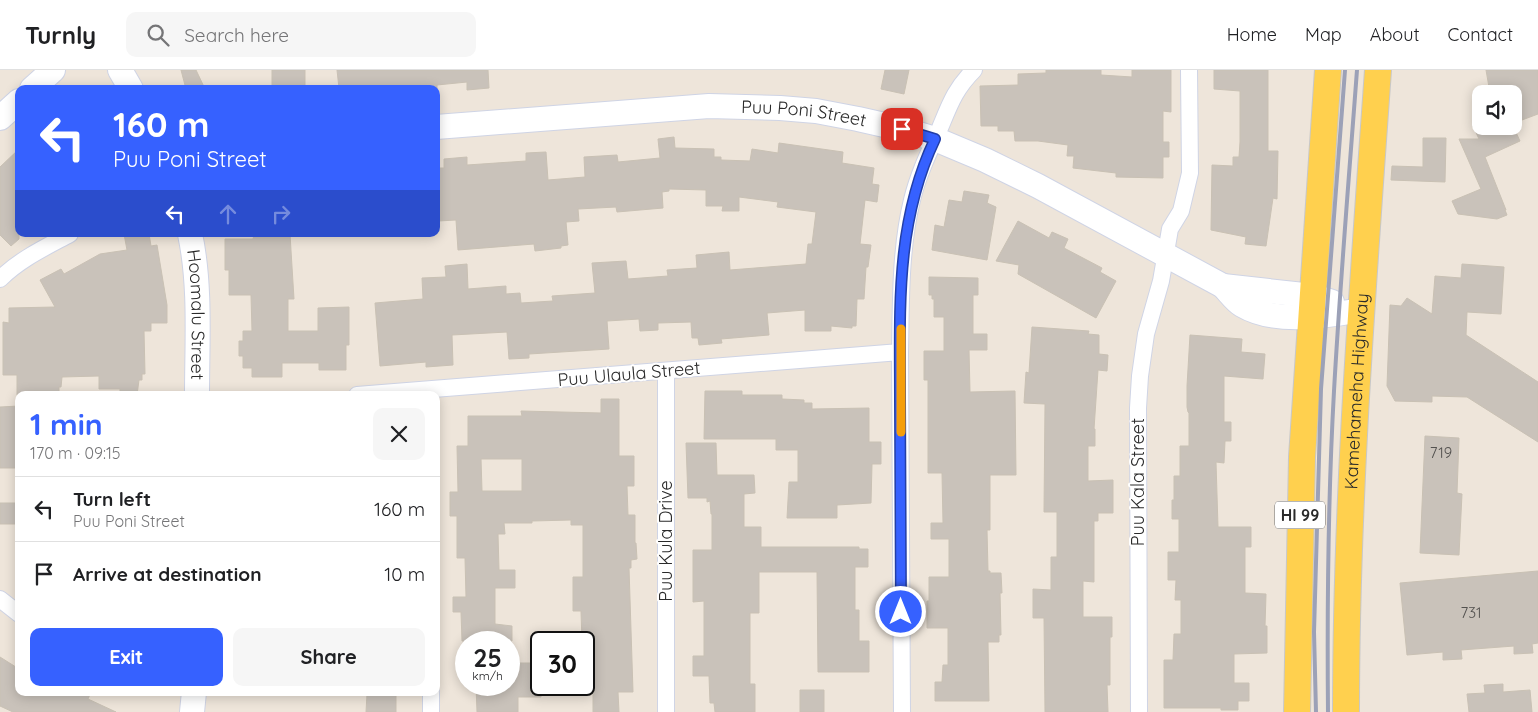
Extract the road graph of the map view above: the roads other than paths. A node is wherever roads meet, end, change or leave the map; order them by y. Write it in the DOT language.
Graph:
graph roads {
  1 [pos="53,70"];
  2 [pos="120,70"];
  3 [pos="974,70"];
  4 [pos="1189,70"];
  5 [pos="1328,70"];
  6 [pos="1378,70"];
  7 [pos="36,85"];
  8 [pos="129,85"];
  9 [pos="15,105"];
  10 [pos="0,118"];
  11 [pos="440,127"];
  12 [pos="935,139"];
  13 [pos="65,237"];
  14 [pos="190,237"];
  15 [pos="1165,255"];
  16 [pos="0,279"];
  17 [pos="1312,307"];
  18 [pos="1361,310"];
  19 [pos="900,352"];
  20 [pos="666,371"];
  21 [pos="197,391"];
  22 [pos="440,391"];
  23 [pos="0,599"];
  24 [pos="15,611"];
  25 [pos="194,696"];
  26 [pos="431,696"];
  27 [pos="192,712"];
  28 [pos="431,712"];
  29 [pos="666,712"];
  30 [pos="902,712"];
  31 [pos="1138,712"];
  32 [pos="1296,712"];
  33 [pos="1346,712"];
  1 -- 7 [label="street"];
  2 -- 8 [label="street"];
  3 -- 12 [label="street"];
  4 -- 15 [label="street, Puu Kala Street"];
  5 -- 17 [label="main road, HI 99"];
  6 -- 18 [label="main road, Kamehameha Highway / HI 99"];
  9 -- 10 [label="street"];
  11 -- 12 [label="street, Puu Poni Street"];
  12 -- 15 [label="street, Puu Poni Street"];
  12 -- 19 [label="street"];
  13 -- 16 [label="street"];
  14 -- 21 [label="street, Hoomalu Street"];
  15 -- 17 [label="street, Puu Poni Street"];
  15 -- 31 [label="street, Puu Kala Street"];
  17 -- 18 [label="street, Puu Poni Street"];
  17 -- 32 [label="main road, HI 99"];
  18 -- 33 [label="main road, Kamehameha Highway / HI 99"];
  19 -- 20 [label="street, Puu Ulaula Street"];
  19 -- 30 [label="street"];
  20 -- 22 [label="street, Puu Ulaula Street"];
  20 -- 29 [label="street, Puu Kula Drive"];
  23 -- 24 [label="street"];
  25 -- 27 [label="street"];
  26 -- 28 [label="street"];
}
